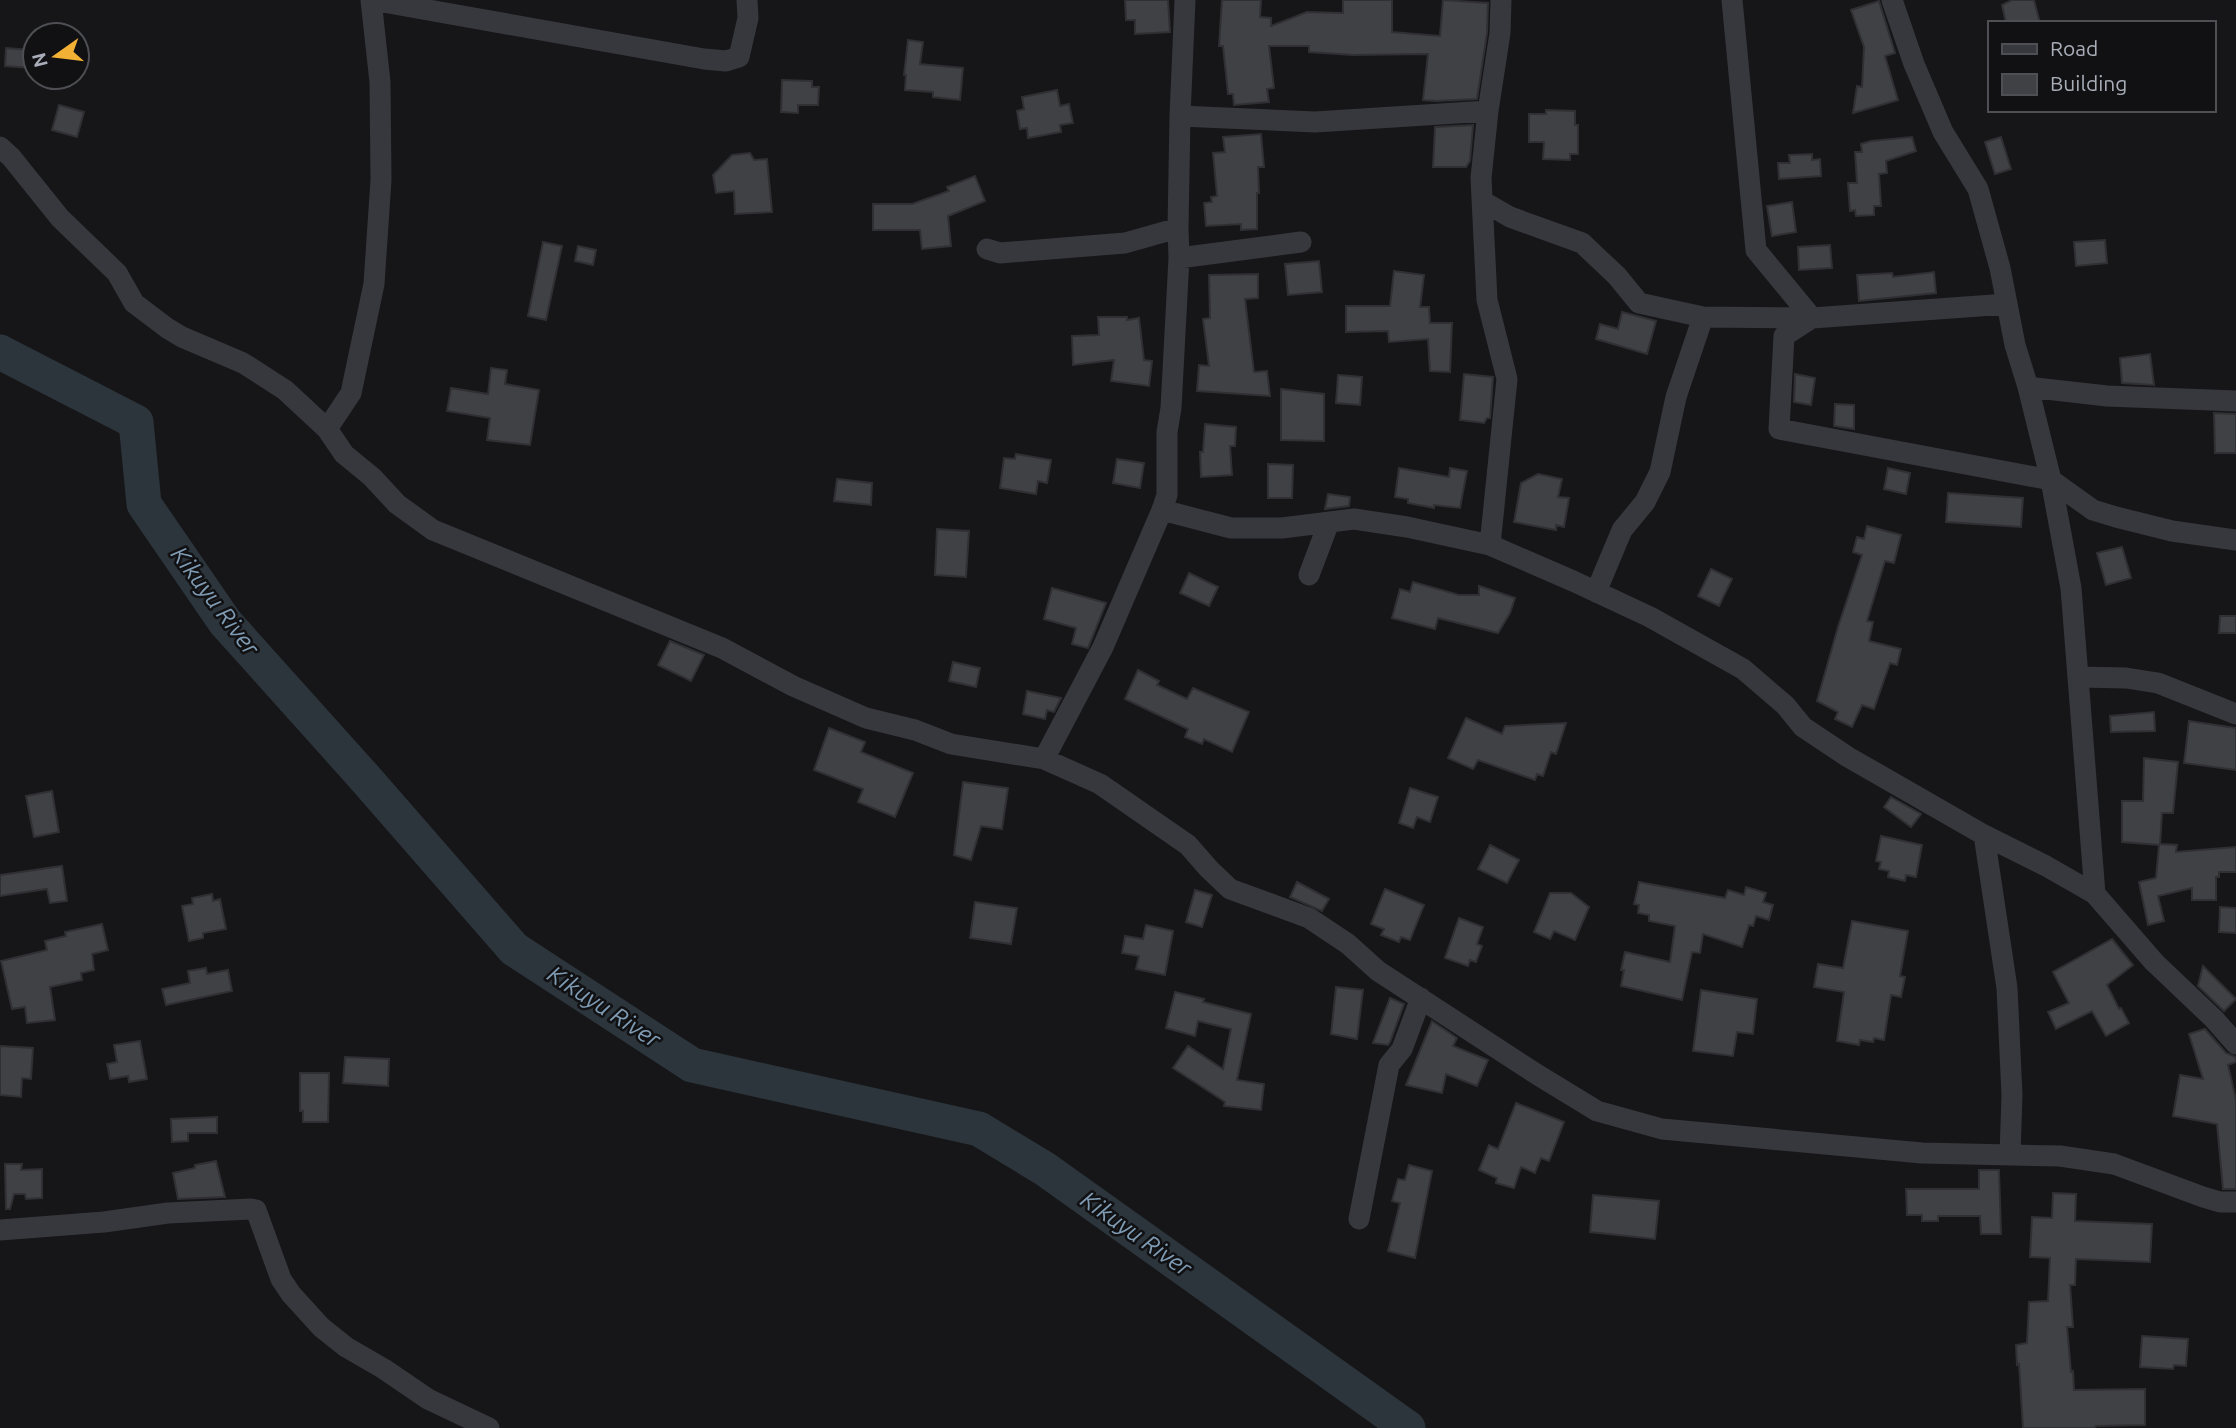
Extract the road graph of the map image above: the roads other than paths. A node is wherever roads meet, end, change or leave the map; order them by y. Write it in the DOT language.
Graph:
graph roads {
  1 [pos="371,0"];
  2 [pos="747,0"];
  3 [pos="1185,0"];
  4 [pos="1501,0"];
  5 [pos="1732,0"];
  6 [pos="1892,0"];
  7 [pos="1488,111"];
  8 [pos="1180,116"];
  9 [pos="0,147"];
  10 [pos="1484,202"];
  11 [pos="1178,228"];
  12 [pos="1301,242"];
  13 [pos="987,249"];
  14 [pos="1180,258"];
  15 [pos="2007,304"];
  16 [pos="1703,317"];
  17 [pos="1812,318"];
  18 [pos="2028,387"];
  19 [pos="2236,401"];
  20 [pos="327,429"];
  21 [pos="2050,480"];
  22 [pos="1163,510"];
  23 [pos="1329,522"];
  24 [pos="2236,540"];
  25 [pos="1490,545"];
  26 [pos="1309,575"];
  27 [pos="1596,592"];
  28 [pos="2079,677"];
  29 [pos="2236,714"];
  30 [pos="1044,759"];
  31 [pos="1983,835"];
  32 [pos="2095,894"];
  33 [pos="1421,998"];
  34 [pos="2236,1044"];
  35 [pos="2010,1155"];
  36 [pos="2236,1202"];
  37 [pos="1359,1219"];
  38 [pos="0,1230"];
  39 [pos="489,1428"];
  1 -- 2 [label="street"];
  1 -- 20 [label="street"];
  3 -- 8 [label="street"];
  4 -- 7 [label="street"];
  5 -- 17 [label="street"];
  6 -- 15 [label="street"];
  7 -- 8 [label="street"];
  7 -- 10 [label="street"];
  8 -- 11 [label="street"];
  9 -- 20 [label="street"];
  10 -- 16 [label="street"];
  10 -- 25 [label="street"];
  11 -- 13 [label="street"];
  11 -- 14 [label="street"];
  12 -- 14 [label="street"];
  14 -- 22 [label="street"];
  15 -- 17 [label="street"];
  15 -- 18 [label="street"];
  16 -- 17 [label="street"];
  16 -- 27 [label="street"];
  17 -- 21 [label="street"];
  18 -- 19 [label="street"];
  18 -- 21 [label="street"];
  20 -- 30 [label="street"];
  21 -- 24 [label="street"];
  21 -- 28 [label="street"];
  22 -- 23 [label="street"];
  22 -- 30 [label="street"];
  23 -- 25 [label="street"];
  23 -- 26 [label="street"];
  25 -- 27 [label="street"];
  27 -- 31 [label="street"];
  28 -- 29 [label="street"];
  28 -- 32 [label="street"];
  30 -- 33 [label="street"];
  31 -- 32 [label="street"];
  31 -- 35 [label="street"];
  32 -- 34 [label="street"];
  33 -- 35 [label="street"];
  33 -- 37 [label="street"];
  35 -- 36 [label="street"];
  38 -- 39 [label="street"];
}
